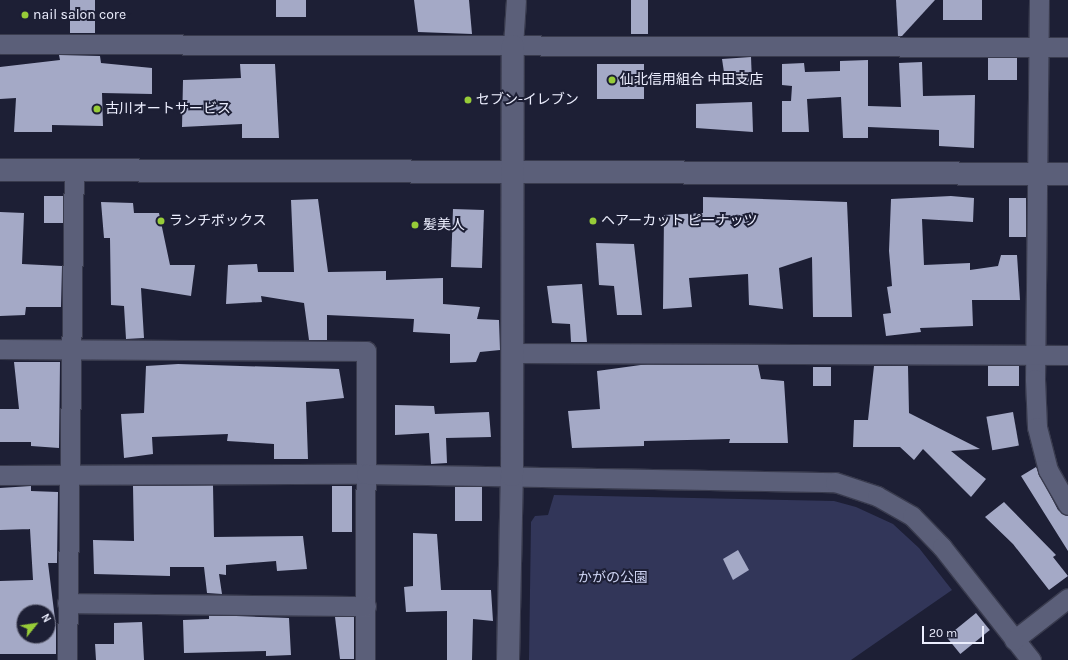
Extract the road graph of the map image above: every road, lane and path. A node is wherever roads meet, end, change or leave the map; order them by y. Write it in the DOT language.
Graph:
graph roads {
  1 [pos="516,0"];
  2 [pos="1039,0"];
  3 [pos="0,44"];
  4 [pos="513,46"];
  5 [pos="1039,46"];
  6 [pos="1068,46"];
  7 [pos="0,170"];
  8 [pos="74,170"];
  9 [pos="512,173"];
  10 [pos="1039,174"];
  11 [pos="1068,174"];
  12 [pos="0,349"];
  13 [pos="70,350"];
  14 [pos="512,353"];
  15 [pos="1036,355"];
  16 [pos="1068,355"];
  17 [pos="68,474"];
  18 [pos="366,474"];
  19 [pos="0,475"];
  20 [pos="512,475"];
  21 [pos="1068,505"];
  22 [pos="1068,598"];
  23 [pos="67,603"];
  24 [pos="366,606"];
  25 [pos="1014,640"];
  26 [pos="67,660"];
  27 [pos="365,660"];
  28 [pos="508,660"];
  29 [pos="1031,660"];
  1 -- 4 [label="street"];
  2 -- 5 [label="street"];
  3 -- 4 [label="street"];
  4 -- 5 [label="street"];
  4 -- 9 [label="street"];
  5 -- 6 [label="street"];
  5 -- 10 [label="street"];
  7 -- 8 [label="street"];
  8 -- 9 [label="street"];
  8 -- 13 [label="street"];
  9 -- 10 [label="street"];
  9 -- 14 [label="street"];
  10 -- 11 [label="street"];
  10 -- 15 [label="street"];
  12 -- 13 [label="street"];
  13 -- 17 [label="street"];
  13 -- 18 [label="street"];
  14 -- 15 [label="street"];
  14 -- 20 [label="street"];
  15 -- 16 [label="street"];
  15 -- 21 [label="street"];
  17 -- 18 [label="street"];
  17 -- 19 [label="street"];
  17 -- 23 [label="street"];
  18 -- 20 [label="street"];
  18 -- 24 [label="street"];
  20 -- 25 [label="street"];
  20 -- 28 [label="street"];
  22 -- 25 [label="street"];
  23 -- 24 [label="street"];
  23 -- 26 [label="street"];
  24 -- 27 [label="street"];
  25 -- 29 [label="street"];
}
